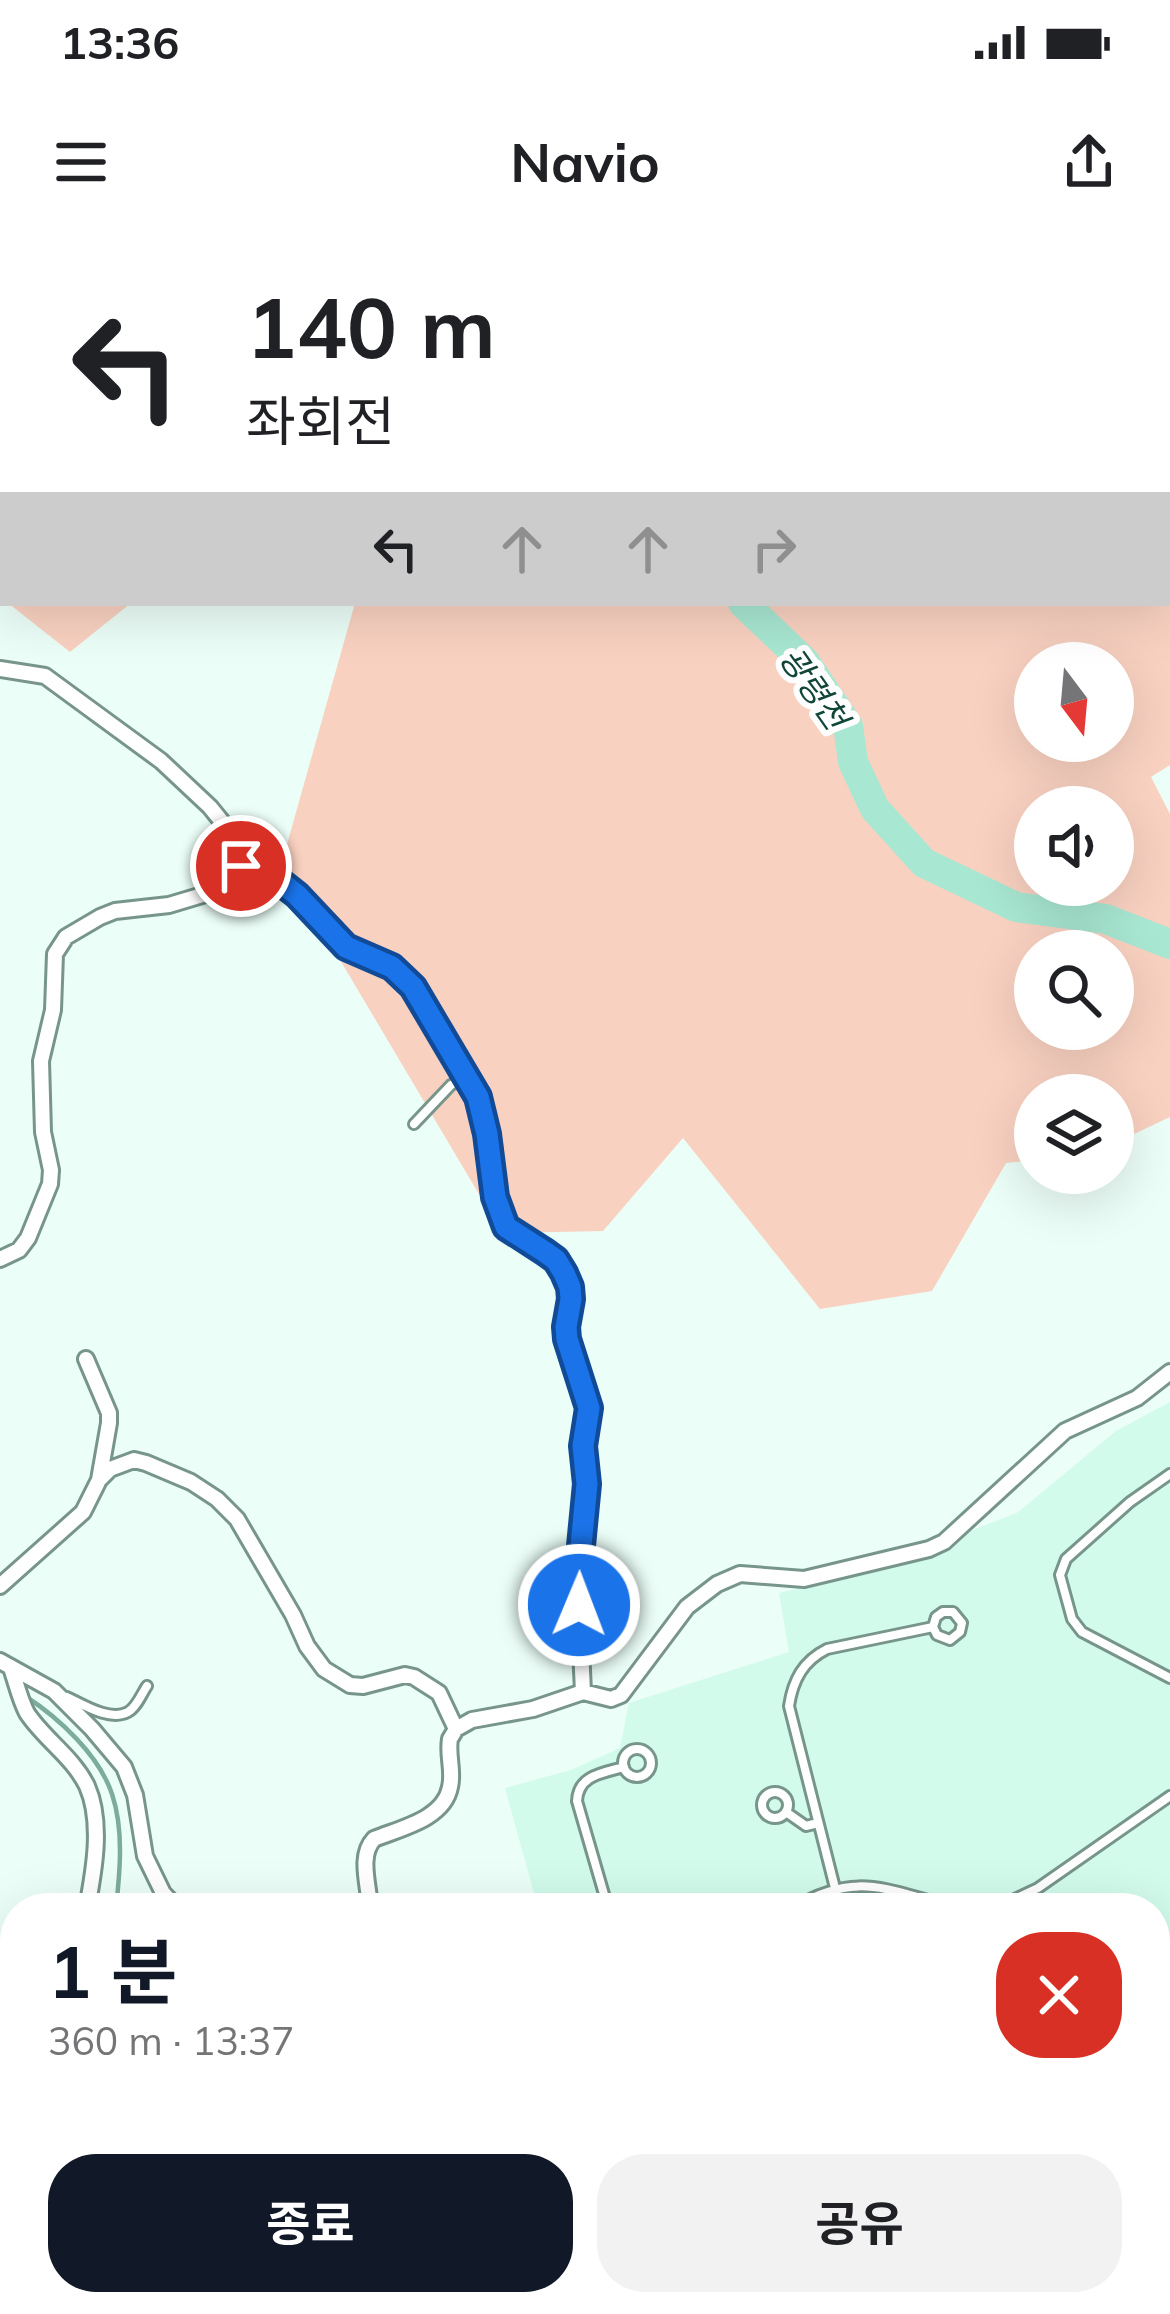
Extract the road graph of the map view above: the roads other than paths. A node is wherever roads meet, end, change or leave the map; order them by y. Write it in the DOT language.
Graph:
graph roads {
  1 [pos="0,669"];
  2 [pos="241,866"];
  3 [pos="467,1076"];
  4 [pos="414,1124"];
  5 [pos="0,1259"];
  6 [pos="86,1359"];
  7 [pos="1170,1372"];
  8 [pos="1170,1474"];
  9 [pos="99,1480"];
  10 [pos="0,1586"];
  11 [pos="933,1627"];
  12 [pos="6,1665"];
  13 [pos="1170,1678"];
  14 [pos="147,1686"];
  15 [pos="54,1691"];
  16 [pos="583,1691"];
  17 [pos="456,1729"];
  18 [pos="624,1767"];
  19 [pos="1170,1796"];
  20 [pos="786,1812"];
  21 [pos="818,1823"];
  22 [pos="835,1888"];
  23 [pos="90,1893"];
  24 [pos="163,1893"];
  25 [pos="369,1893"];
  26 [pos="604,1893"];
  27 [pos="825,1893"];
  28 [pos="905,1893"];
  29 [pos="1028,1893"];
  1 -- 5 [label="street"];
  2 -- 3 [label="street"];
  3 -- 4 [label="lane"];
  3 -- 16 [label="street"];
  6 -- 9 [label="street"];
  7 -- 16 [label="street"];
  8 -- 13 [label="lane"];
  9 -- 10 [label="street"];
  9 -- 17 [label="street"];
  11 -- 21 [label="lane"];
  12 -- 15 [label="street"];
  12 -- 23 [label="street"];
  14 -- 15 [label="lane"];
  15 -- 24 [label="street"];
  16 -- 17 [label="street"];
  17 -- 25 [label="street"];
  18 -- 26 [label="lane"];
  19 -- 29 [label="lane"];
  20 -- 21 [label="lane"];
  21 -- 22 [label="lane"];
  22 -- 27 [label="lane"];
  22 -- 28 [label="lane"];
}
